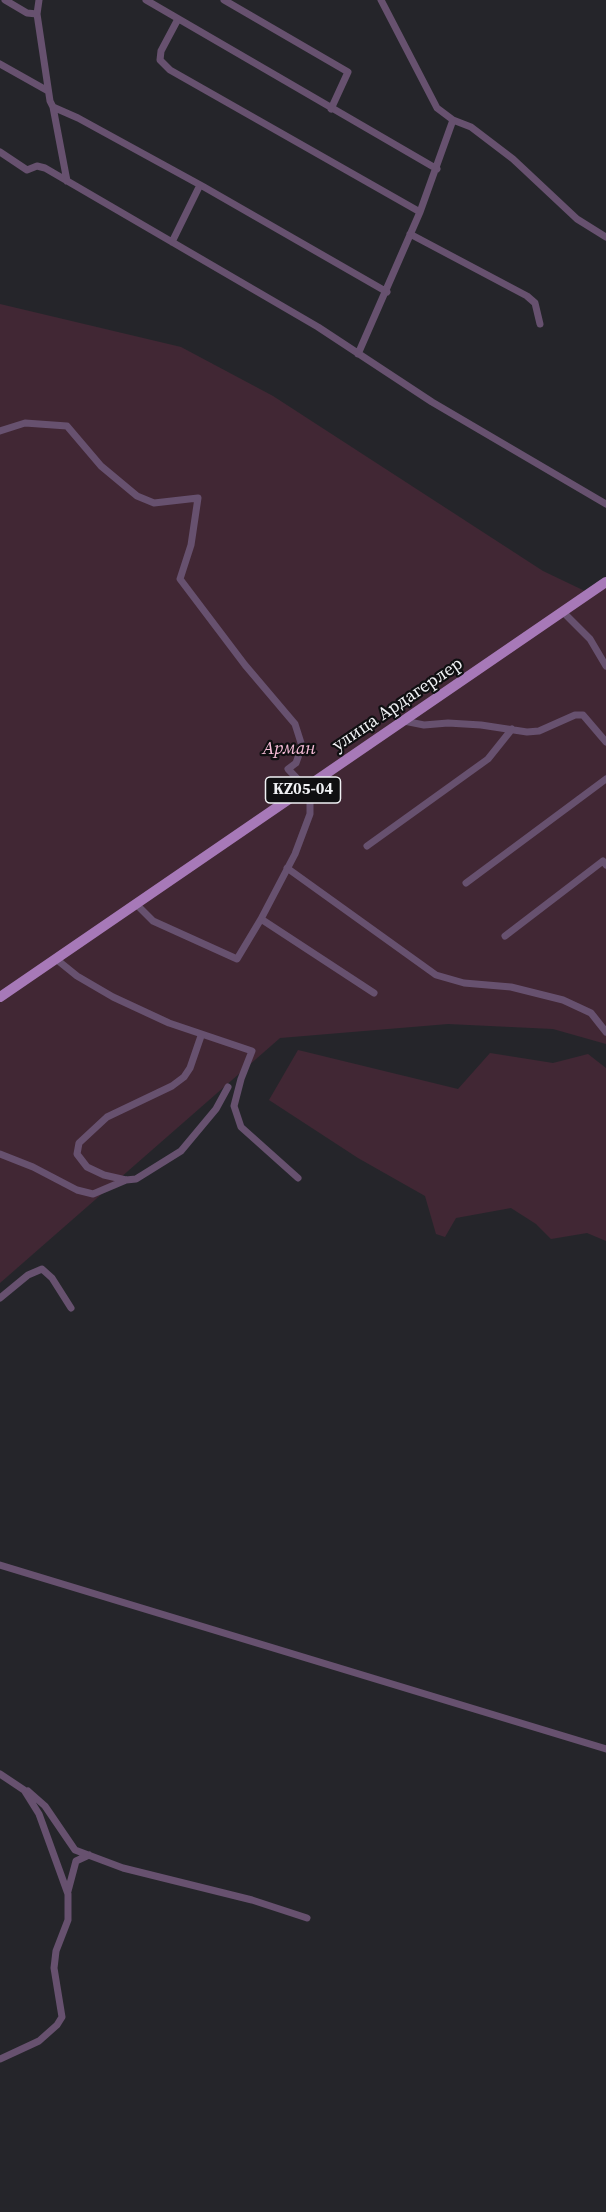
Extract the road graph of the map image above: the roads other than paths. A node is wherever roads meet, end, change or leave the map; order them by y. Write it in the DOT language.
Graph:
graph roads {
  1 [pos="5,0"];
  2 [pos="39,0"];
  3 [pos="146,0"];
  4 [pos="224,0"];
  5 [pos="381,0"];
  6 [pos="37,14"];
  7 [pos="178,19"];
  8 [pos="0,64"];
  9 [pos="48,91"];
  10 [pos="53,107"];
  11 [pos="331,109"];
  12 [pos="453,120"];
  13 [pos="0,152"];
  14 [pos="436,169"];
  15 [pos="67,181"];
  16 [pos="200,185"];
  17 [pos="420,212"];
  18 [pos="410,234"];
  19 [pos="606,237"];
  20 [pos="172,242"];
  21 [pos="387,292"];
  22 [pos="540,324"];
  23 [pos="358,354"];
  24 [pos="0,431"];
  25 [pos="606,504"];
  26 [pos="606,582"];
  27 [pos="563,612"];
  28 [pos="606,666"];
  29 [pos="404,721"];
  30 [pos="512,729"];
  31 [pos="606,742"];
  32 [pos="606,778"];
  33 [pos="306,788"];
  34 [pos="367,846"];
  35 [pos="605,862"];
  36 [pos="287,868"];
  37 [pos="466,883"];
  38 [pos="136,904"];
  39 [pos="261,919"];
  40 [pos="505,936"];
  41 [pos="56,959"];
  42 [pos="374,993"];
  43 [pos="0,997"];
  44 [pos="606,1032"];
  45 [pos="201,1036"];
  46 [pos="228,1087"];
  47 [pos="0,1154"];
  48 [pos="298,1178"];
  49 [pos="126,1180"];
  50 [pos="0,1298"];
  51 [pos="71,1308"];
  52 [pos="0,1565"];
  53 [pos="606,1749"];
  54 [pos="0,1774"];
  55 [pos="22,1788"];
  56 [pos="89,1855"];
  57 [pos="68,1894"];
  58 [pos="307,1918"];
  59 [pos="0,2059"];
  1 -- 6 [label="street"];
  2 -- 6 [label="street"];
  3 -- 7 [label="street"];
  4 -- 11 [label="street"];
  5 -- 12 [label="street"];
  6 -- 9 [label="street"];
  7 -- 11 [label="street"];
  7 -- 17 [label="street"];
  8 -- 9 [label="street"];
  9 -- 10 [label="street"];
  10 -- 15 [label="street"];
  10 -- 16 [label="street"];
  11 -- 14 [label="street"];
  12 -- 14 [label="street"];
  12 -- 19 [label="street"];
  13 -- 15 [label="street"];
  14 -- 17 [label="street"];
  15 -- 20 [label="street"];
  16 -- 20 [label="street"];
  16 -- 21 [label="street"];
  17 -- 18 [label="street"];
  18 -- 21 [label="street"];
  18 -- 22 [label="street"];
  20 -- 23 [label="street"];
  21 -- 23 [label="street"];
  23 -- 25 [label="street"];
  24 -- 33 [label="street"];
  26 -- 27 [label="main road, улица Ардагерлер / KZ05-04"];
  27 -- 28 [label="street"];
  27 -- 29 [label="main road, улица Ардагерлер / KZ05-04"];
  29 -- 30 [label="street"];
  29 -- 33 [label="main road, улица Ардагерлер / KZ05-04"];
  30 -- 31 [label="street"];
  30 -- 34 [label="street"];
  32 -- 37 [label="street"];
  33 -- 36 [label="street"];
  33 -- 38 [label="main road, улица Ардагерлер / KZ05-04"];
  35 -- 40 [label="street"];
  36 -- 39 [label="street"];
  36 -- 44 [label="street"];
  38 -- 39 [label="street"];
  38 -- 41 [label="main road, улица Ардагерлер / KZ05-04"];
  39 -- 42 [label="street"];
  41 -- 43 [label="main road, улица Ардагерлер / KZ05-04"];
  41 -- 45 [label="street"];
  45 -- 48 [label="street"];
  45 -- 49 [label="street"];
  46 -- 49 [label="street"];
  47 -- 49 [label="street"];
  50 -- 51 [label="street"];
  52 -- 53 [label="street"];
  54 -- 55 [label="street"];
  55 -- 56 [label="street"];
  55 -- 57 [label="street"];
  56 -- 57 [label="street"];
  56 -- 58 [label="street"];
  57 -- 59 [label="street"];
}
